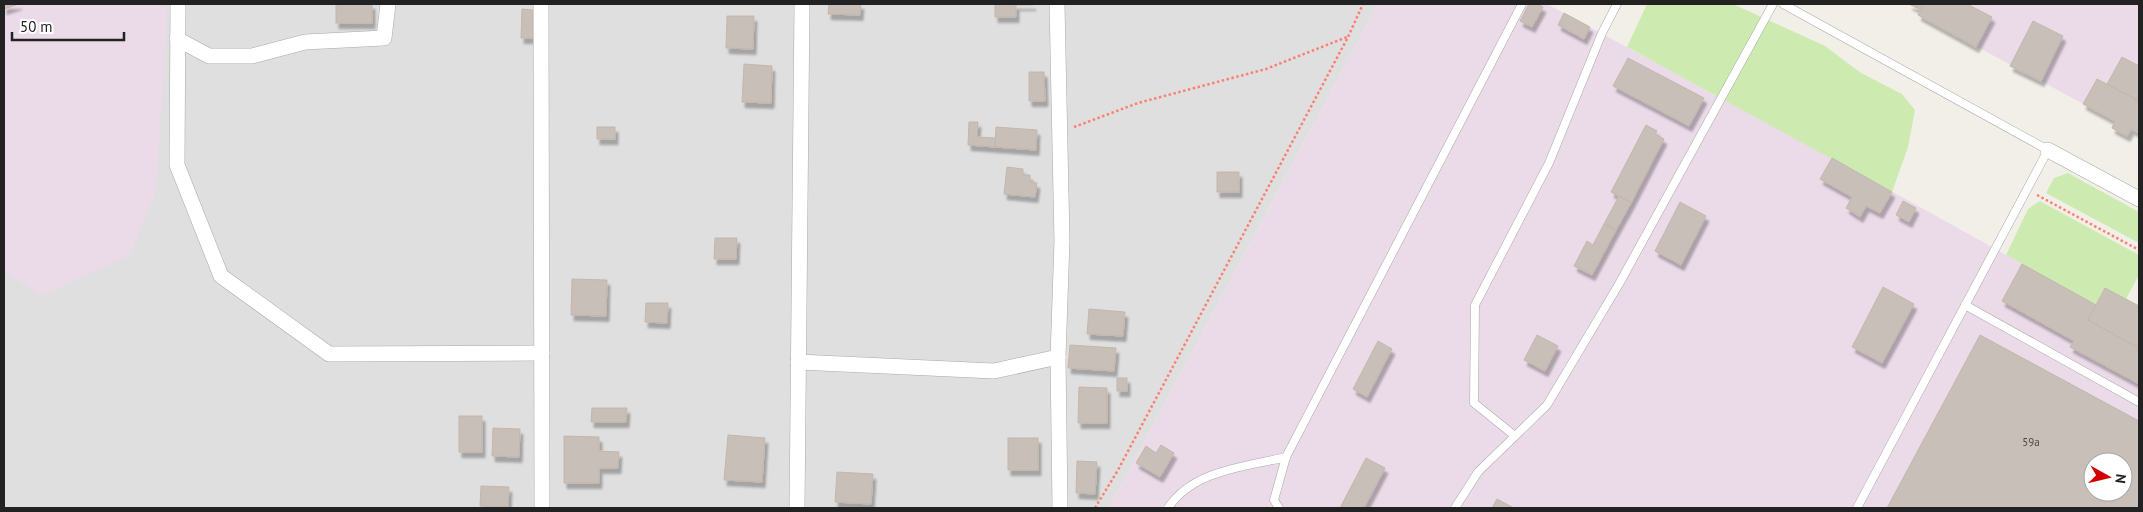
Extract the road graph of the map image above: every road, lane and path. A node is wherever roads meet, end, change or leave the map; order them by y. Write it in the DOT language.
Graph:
graph roads {
  1 [pos="178,4"];
  2 [pos="388,4"];
  3 [pos="541,4"];
  4 [pos="802,4"];
  5 [pos="1057,4"];
  6 [pos="1363,4"];
  7 [pos="1522,4"];
  8 [pos="1617,4"];
  9 [pos="1773,4"];
  10 [pos="1783,4"];
  11 [pos="1348,37"];
  12 [pos="178,39"];
  13 [pos="1058,132"];
  14 [pos="2048,150"];
  15 [pos="2027,190"];
  16 [pos="2139,199"];
  17 [pos="2139,250"];
  18 [pos="1965,305"];
  19 [pos="542,353"];
  20 [pos="1058,357"];
  21 [pos="798,362"];
  22 [pos="2139,402"];
  23 [pos="1515,436"];
  24 [pos="1286,457"];
  25 [pos="542,508"];
  26 [pos="797,508"];
  27 [pos="1060,508"];
  28 [pos="1095,508"];
  29 [pos="1168,508"];
  30 [pos="1279,508"];
  31 [pos="1455,508"];
  32 [pos="1857,508"];
  1 -- 12 [label="street"];
  2 -- 12 [label="street"];
  3 -- 19 [label="street"];
  4 -- 21 [label="street"];
  5 -- 13 [label="street"];
  6 -- 11 [label="path"];
  7 -- 24 [label="lane"];
  8 -- 23 [label="lane"];
  9 -- 23 [label="lane"];
  10 -- 14 [label="lane"];
  11 -- 13 [label="path"];
  11 -- 28 [label="path"];
  12 -- 19 [label="street"];
  13 -- 20 [label="street"];
  14 -- 15 [label="lane"];
  14 -- 16 [label="street"];
  15 -- 17 [label="path"];
  15 -- 18 [label="lane"];
  18 -- 22 [label="lane"];
  18 -- 32 [label="lane"];
  19 -- 25 [label="street"];
  20 -- 21 [label="street"];
  20 -- 27 [label="street"];
  21 -- 26 [label="street"];
  23 -- 31 [label="lane"];
  24 -- 29 [label="lane"];
  24 -- 30 [label="lane"];
}
